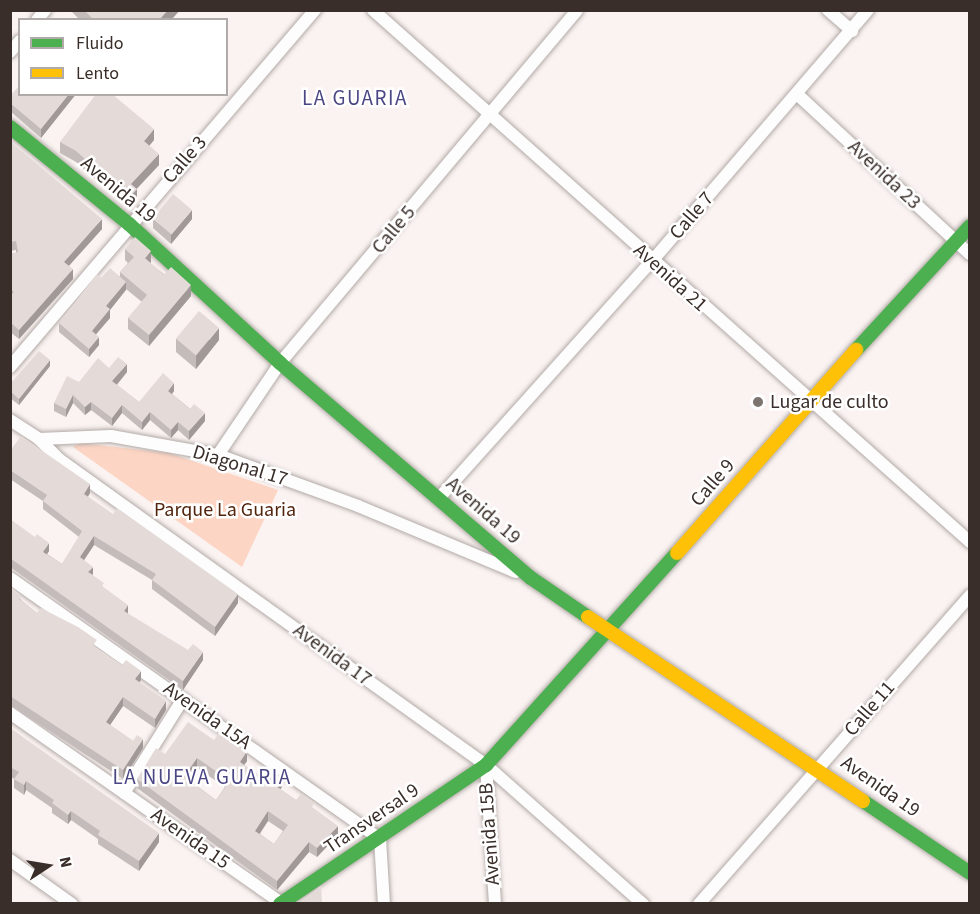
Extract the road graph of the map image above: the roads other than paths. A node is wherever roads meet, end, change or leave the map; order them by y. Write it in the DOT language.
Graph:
graph roads {
  1 [pos="315,10"];
  2 [pos="373,10"];
  3 [pos="577,10"];
  4 [pos="828,10"];
  5 [pos="868,10"];
  6 [pos="852,31"];
  7 [pos="798,95"];
  8 [pos="491,116"];
  9 [pos="10,127"];
  10 [pos="129,224"];
  11 [pos="969,226"];
  12 [pos="955,242"];
  13 [pos="969,254"];
  14 [pos="652,261"];
  15 [pos="280,363"];
  16 [pos="10,367"];
  17 [pos="808,402"];
  18 [pos="10,420"];
  19 [pos="39,439"];
  20 [pos="218,455"];
  21 [pos="439,498"];
  22 [pos="969,542"];
  23 [pos="10,578"];
  24 [pos="531,578"];
  25 [pos="969,595"];
  26 [pos="611,630"];
  27 [pos="183,699"];
  28 [pos="10,713"];
  29 [pos="486,765"];
  30 [pos="819,768"];
  31 [pos="124,793"];
  32 [pos="380,839"];
  33 [pos="10,860"];
  34 [pos="969,873"];
  35 [pos="72,903"];
  36 [pos="280,903"];
  37 [pos="384,903"];
  38 [pos="495,903"];
  39 [pos="643,903"];
  40 [pos="699,903"];
  1 -- 10 [label="street, Calle 3"];
  2 -- 8 [label="street, Avenida 21"];
  3 -- 8 [label="street, Calle 5"];
  4 -- 6 [label="street"];
  5 -- 6 [label="street, Calle 7"];
  6 -- 7 [label="street, Calle 7"];
  7 -- 12 [label="street, Avenida 23"];
  7 -- 14 [label="street, Calle 7"];
  8 -- 14 [label="street, Avenida 21"];
  8 -- 15 [label="street, Calle 5"];
  9 -- 10 [label="street, Avenida 19"];
  10 -- 15 [label="street, Avenida 19"];
  10 -- 16 [label="street, Calle 3"];
  11 -- 12 [label="street, Calle 9"];
  12 -- 13 [label="street, Avenida 23"];
  12 -- 17 [label="street, Calle 9"];
  14 -- 17 [label="street, Avenida 21"];
  14 -- 21 [label="street, Calle 7"];
  15 -- 20 [label="street, Calle 5"];
  15 -- 21 [label="street, Avenida 19"];
  17 -- 22 [label="street, Avenida 21"];
  17 -- 26 [label="street, Calle 9"];
  18 -- 19 [label="street, Avenida 17"];
  19 -- 20 [label="street, Diagonal 17"];
  19 -- 29 [label="street, Avenida 17"];
  20 -- 24 [label="street, Diagonal 17"];
  21 -- 24 [label="street, Avenida 19"];
  23 -- 27 [label="street, Avenida 15A"];
  24 -- 26 [label="street, Avenida 19"];
  25 -- 30 [label="street, Calle 11"];
  26 -- 29 [label="street, Calle 9"];
  26 -- 30 [label="street, Avenida 19"];
  27 -- 31 [label="street"];
  27 -- 32 [label="street, Avenida 15A"];
  28 -- 31 [label="street, Avenida 15"];
  29 -- 32 [label="street, Transversal 9"];
  29 -- 38 [label="street, Avenida 15B"];
  29 -- 39 [label="street, Avenida 17"];
  30 -- 34 [label="street, Avenida 19"];
  30 -- 40 [label="street, Calle 11"];
  31 -- 36 [label="street, Avenida 15"];
  32 -- 36 [label="street, Transversal 9"];
  32 -- 37 [label="street"];
  33 -- 35 [label="street"];
}
